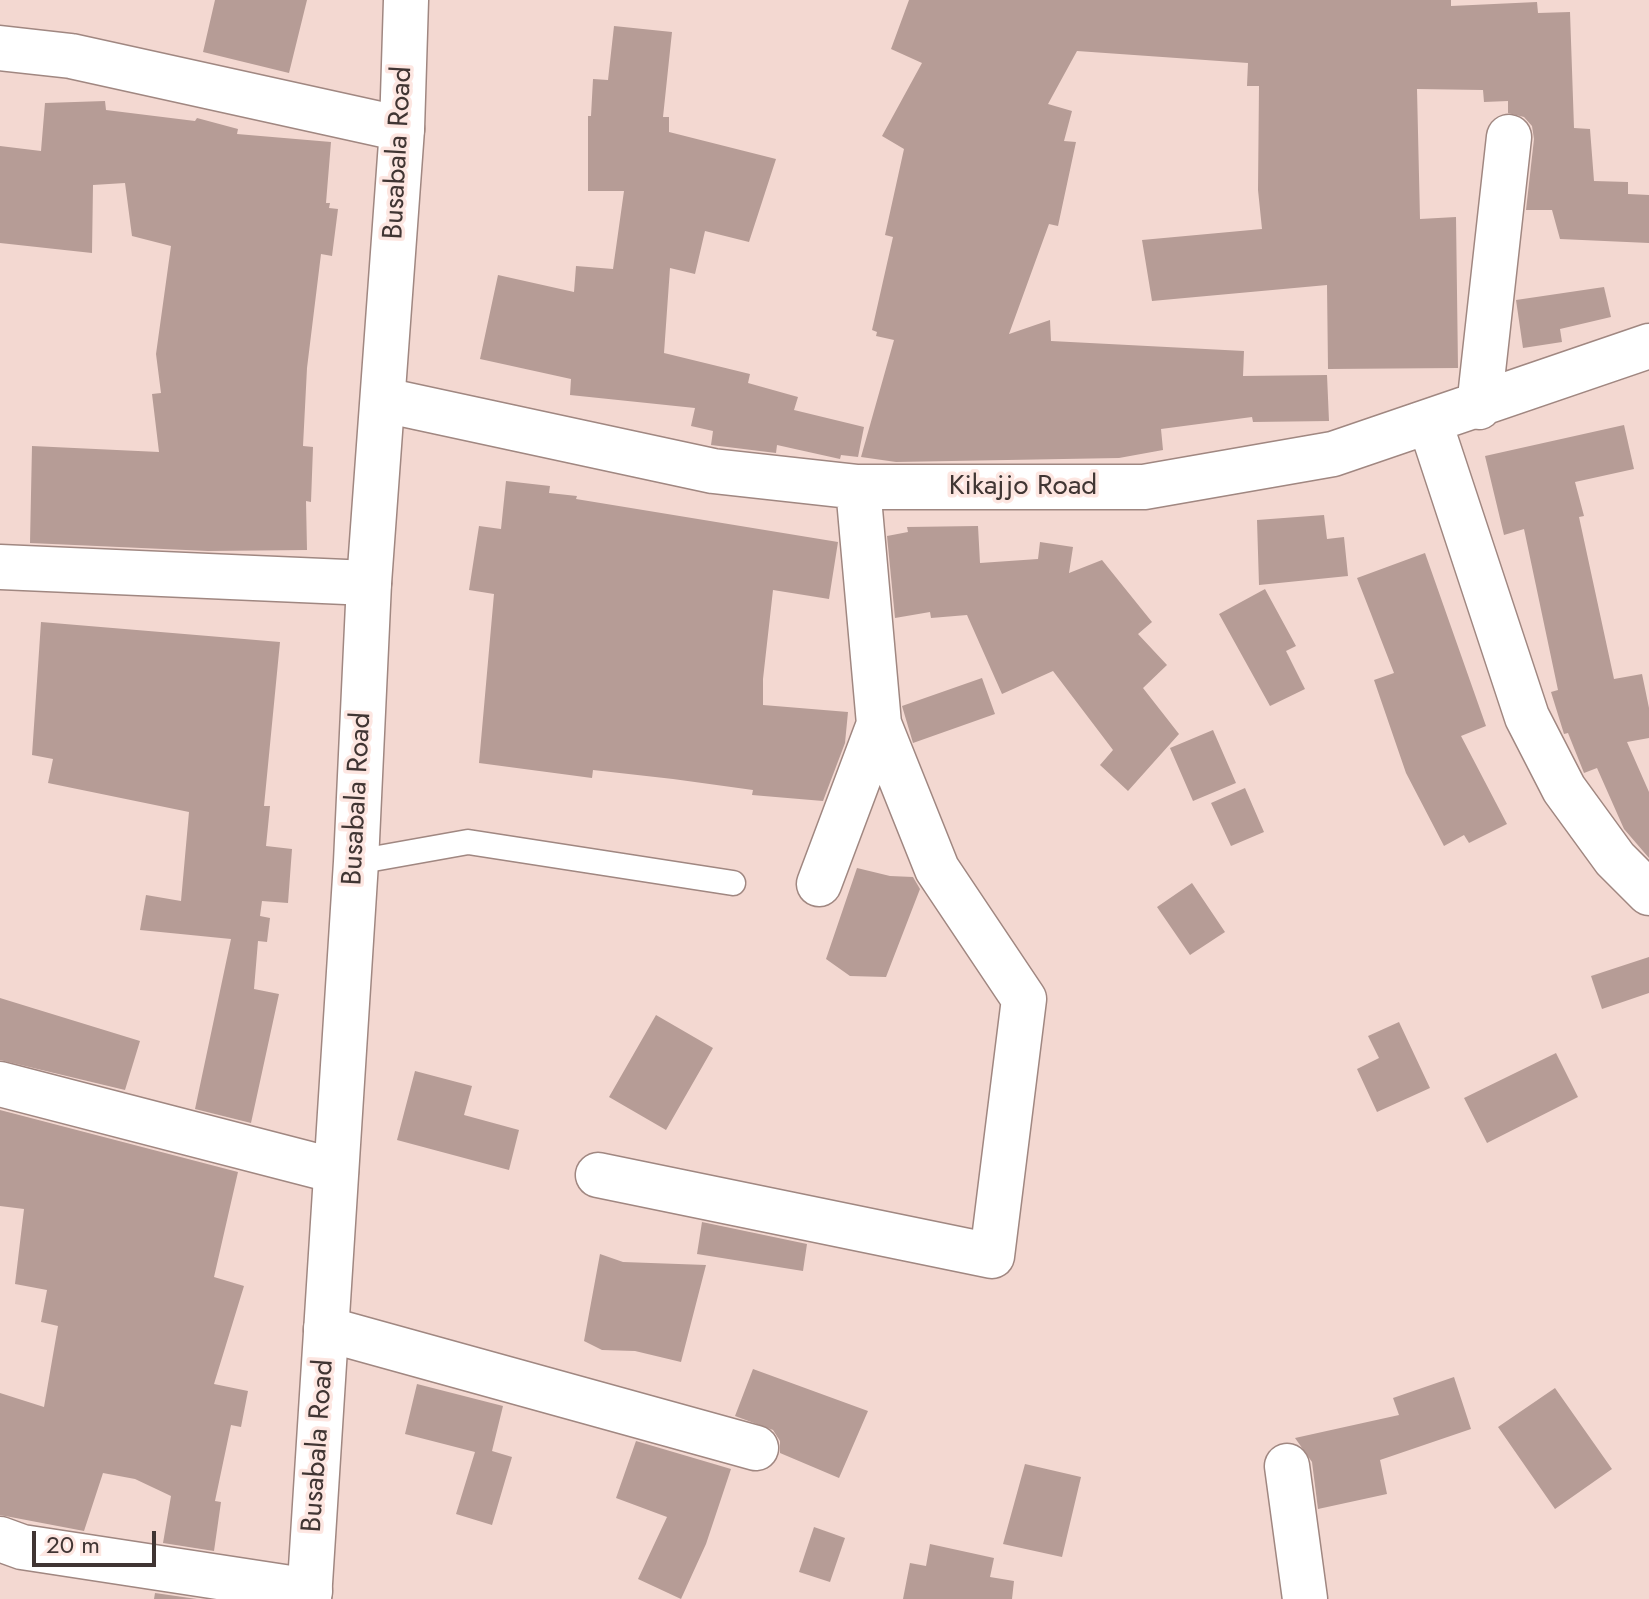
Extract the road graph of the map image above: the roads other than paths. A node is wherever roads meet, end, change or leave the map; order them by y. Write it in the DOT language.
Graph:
graph roads {
  1 [pos="406,0"];
  2 [pos="0,48"];
  3 [pos="402,129"];
  4 [pos="1509,137"];
  5 [pos="1649,346"];
  6 [pos="384,400"];
  7 [pos="1479,407"];
  8 [pos="1430,423"];
  9 [pos="858,487"];
  10 [pos="0,567"];
  11 [pos="369,583"];
  12 [pos="879,724"];
  13 [pos="356,862"];
  14 [pos="733,883"];
  15 [pos="819,884"];
  16 [pos="1649,893"];
  17 [pos="0,1084"];
  18 [pos="336,1171"];
  19 [pos="598,1175"];
  20 [pos="326,1329"];
  21 [pos="756,1448"];
  22 [pos="1287,1466"];
  23 [pos="0,1539"];
  24 [pos="310,1595"];
  25 [pos="1305,1599"];
  1 -- 3 [label="street, Busabala Road"];
  2 -- 3 [label="street"];
  3 -- 6 [label="street, Busabala Road"];
  4 -- 7 [label="street"];
  5 -- 7 [label="street, Kikajjo Road"];
  6 -- 9 [label="street, Kikajjo Road"];
  6 -- 11 [label="street, Busabala Road"];
  7 -- 8 [label="street, Kikajjo Road"];
  8 -- 9 [label="street, Kikajjo Road"];
  8 -- 16 [label="street"];
  9 -- 12 [label="street"];
  10 -- 11 [label="street"];
  11 -- 13 [label="street, Busabala Road"];
  12 -- 15 [label="street"];
  12 -- 19 [label="street"];
  13 -- 14 [label="lane"];
  13 -- 18 [label="street, Busabala Road"];
  17 -- 18 [label="street"];
  18 -- 20 [label="street, Busabala Road"];
  20 -- 21 [label="street"];
  20 -- 24 [label="street, Busabala Road"];
  22 -- 25 [label="street"];
  23 -- 24 [label="street"];
}
